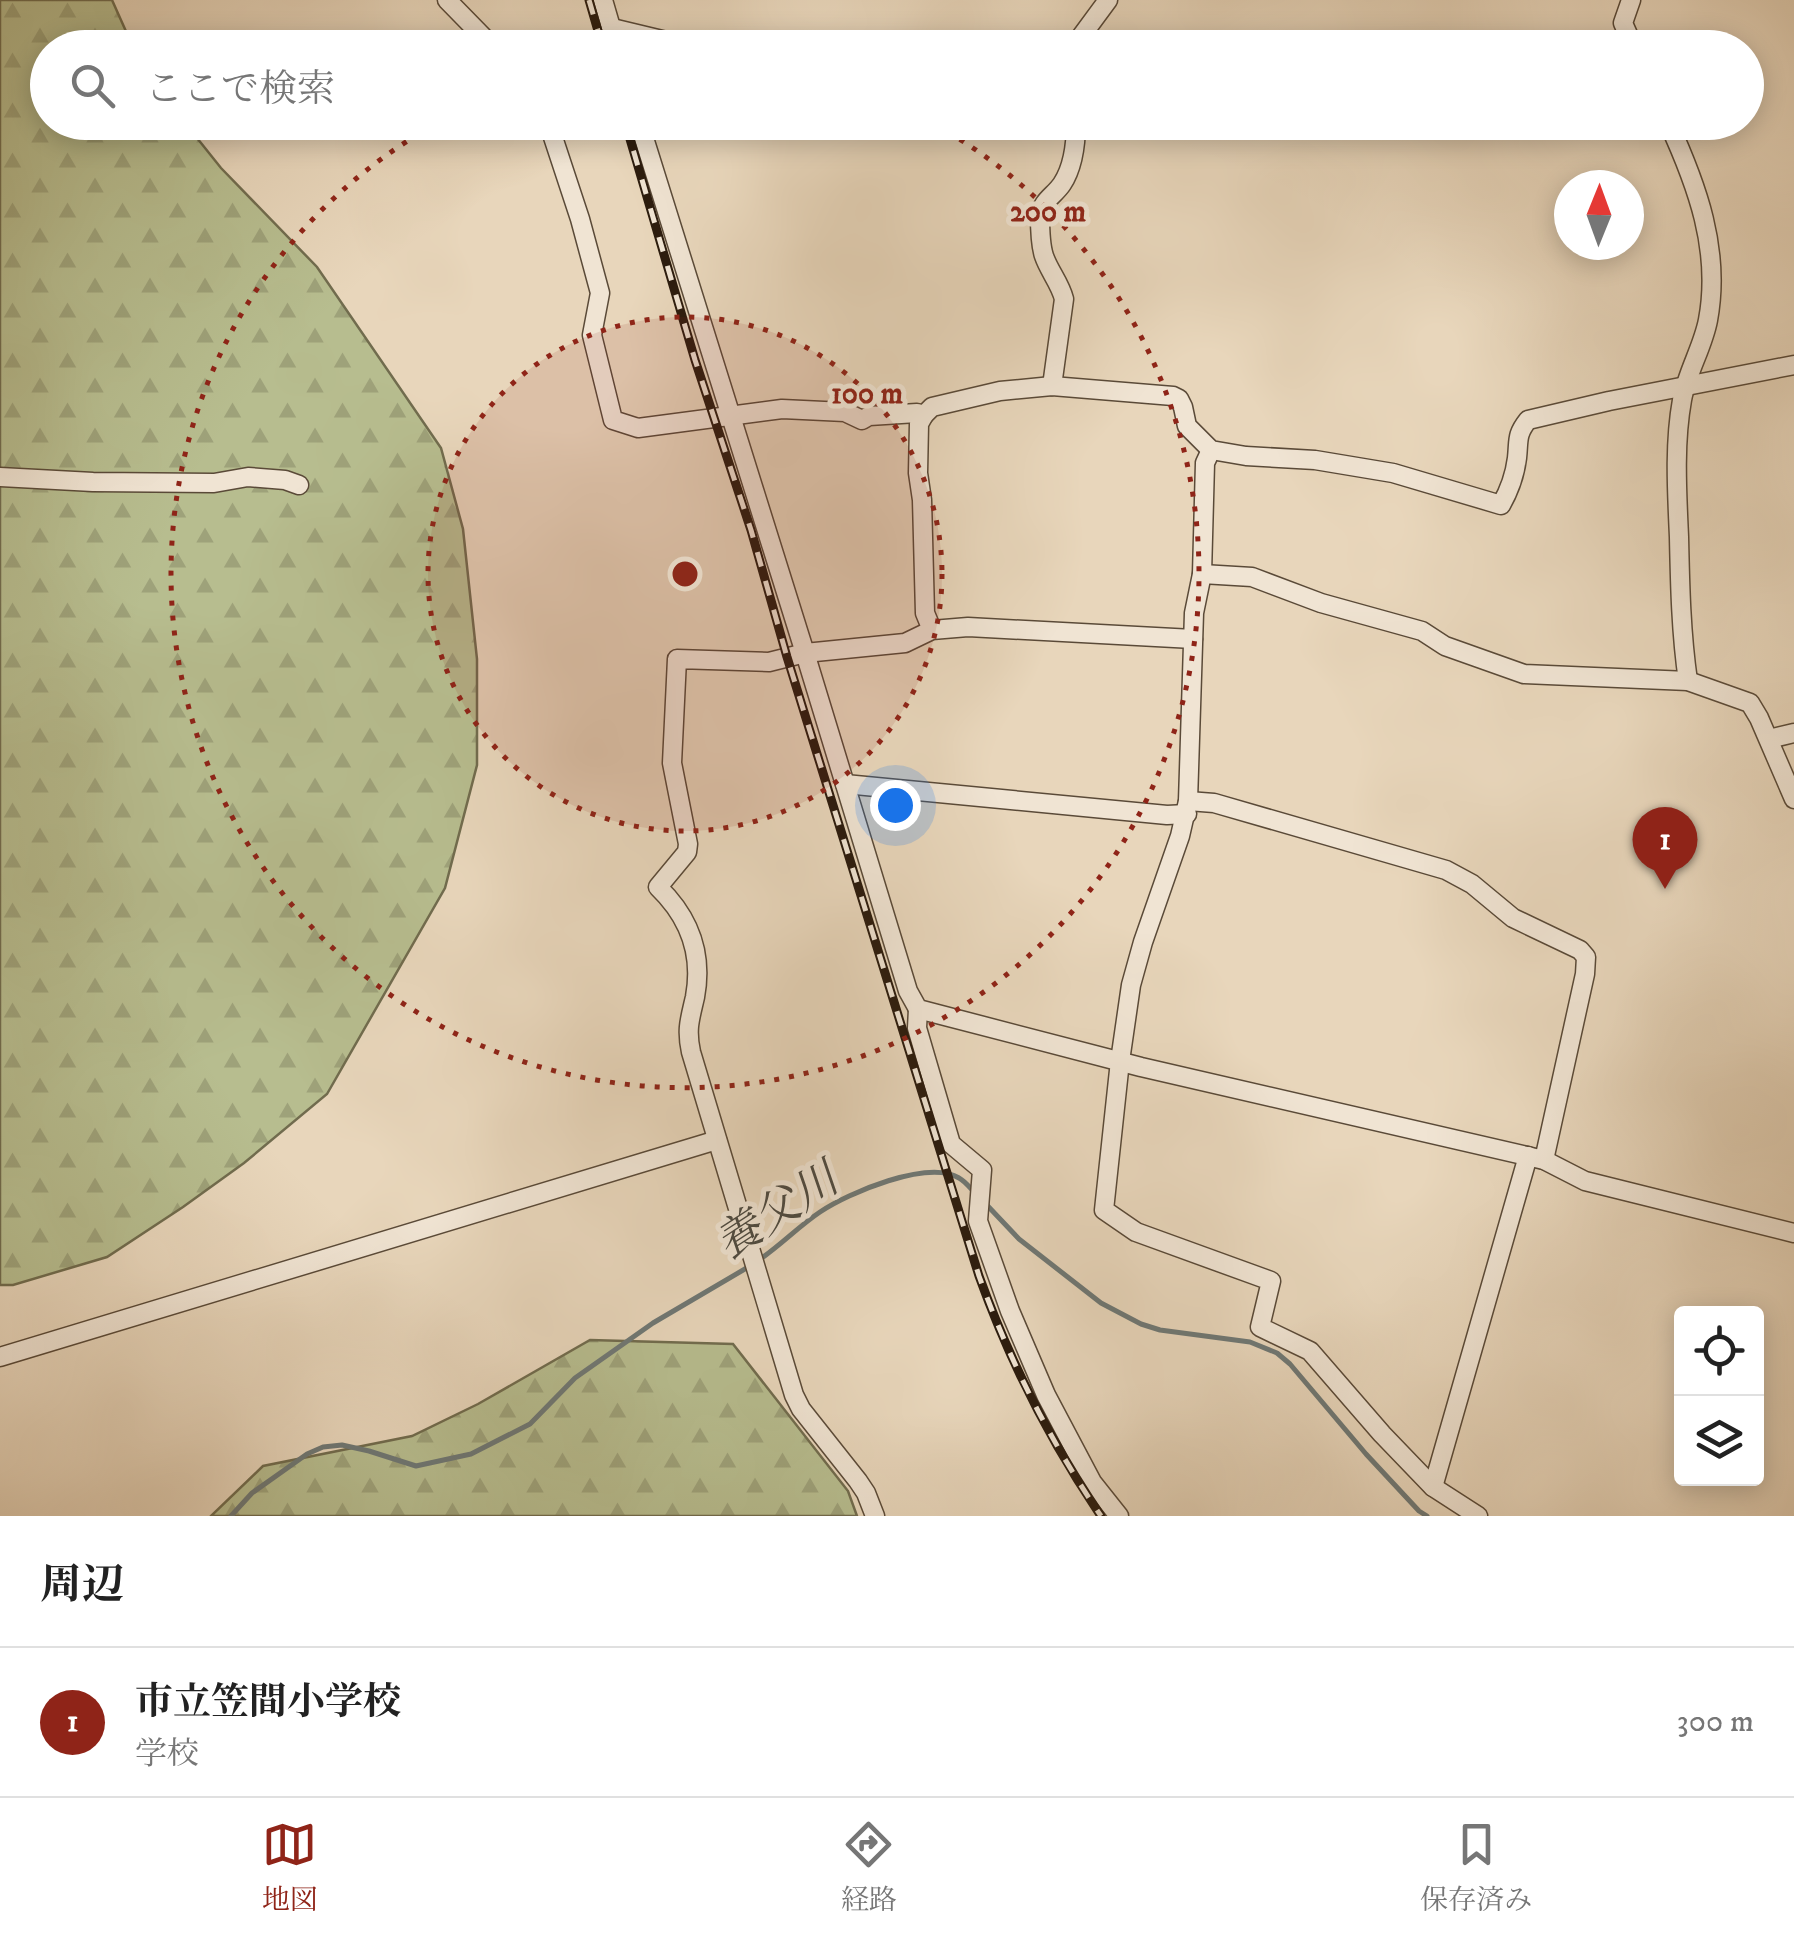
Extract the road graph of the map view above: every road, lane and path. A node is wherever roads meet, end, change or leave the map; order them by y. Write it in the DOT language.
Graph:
graph roads {
  1 [pos="447,0"];
  2 [pos="604,0"];
  3 [pos="1108,0"];
  4 [pos="1632,0"];
  5 [pos="612,28"];
  6 [pos="476,30"];
  7 [pos="620,30"];
  8 [pos="1086,30"];
  9 [pos="1626,30"];
  10 [pos="554,140"];
  11 [pos="645,140"];
  12 [pos="1075,140"];
  13 [pos="1677,140"];
  14 [pos="1794,365"];
  15 [pos="1052,386"];
  16 [pos="1686,386"];
  17 [pos="924,415"];
  18 [pos="730,417"];
  19 [pos="1212,450"];
  20 [pos="0,477"];
  21 [pos="299,484"];
  22 [pos="1202,574"];
  23 [pos="932,630"];
  24 [pos="1194,638"];
  25 [pos="805,654"];
  26 [pos="1688,681"];
  27 [pos="1794,733"];
  28 [pos="1768,740"];
  29 [pos="846,784"];
  30 [pos="1794,799"];
  31 [pos="1188,808"];
  32 [pos="918,1009"];
  33 [pos="1120,1060"];
  34 [pos="717,1140"];
  35 [pos="1536,1158"];
  36 [pos="1794,1233"];
  37 [pos="0,1357"];
  38 [pos="1433,1487"];
  39 [pos="875,1516"];
  40 [pos="1119,1516"];
  41 [pos="1478,1516"];
  1 -- 6 [label="street"];
  2 -- 5 [label="street"];
  3 -- 8 [label="street"];
  4 -- 9 [label="street"];
  5 -- 7 [label="street"];
  10 -- 18 [label="street"];
  11 -- 18 [label="street"];
  12 -- 15 [label="street"];
  13 -- 16 [label="street"];
  14 -- 16 [label="street"];
  15 -- 17 [label="street"];
  15 -- 19 [label="street"];
  16 -- 19 [label="street"];
  16 -- 26 [label="street"];
  17 -- 18 [label="street"];
  17 -- 23 [label="street"];
  18 -- 25 [label="street"];
  19 -- 22 [label="street"];
  20 -- 21 [label="street"];
  22 -- 24 [label="street"];
  22 -- 26 [label="street"];
  23 -- 24 [label="street"];
  23 -- 25 [label="street"];
  24 -- 31 [label="street"];
  25 -- 29 [label="street"];
  25 -- 34 [label="street"];
  26 -- 28 [label="street"];
  27 -- 28 [label="street"];
  28 -- 30 [label="street"];
  29 -- 31 [label="street"];
  29 -- 32 [label="street"];
  31 -- 33 [label="street"];
  31 -- 35 [label="street"];
  32 -- 33 [label="street"];
  32 -- 40 [label="street"];
  33 -- 35 [label="street"];
  33 -- 38 [label="street"];
  34 -- 37 [label="street"];
  34 -- 39 [label="street"];
  35 -- 36 [label="street"];
  35 -- 38 [label="street"];
  38 -- 41 [label="street"];
}
